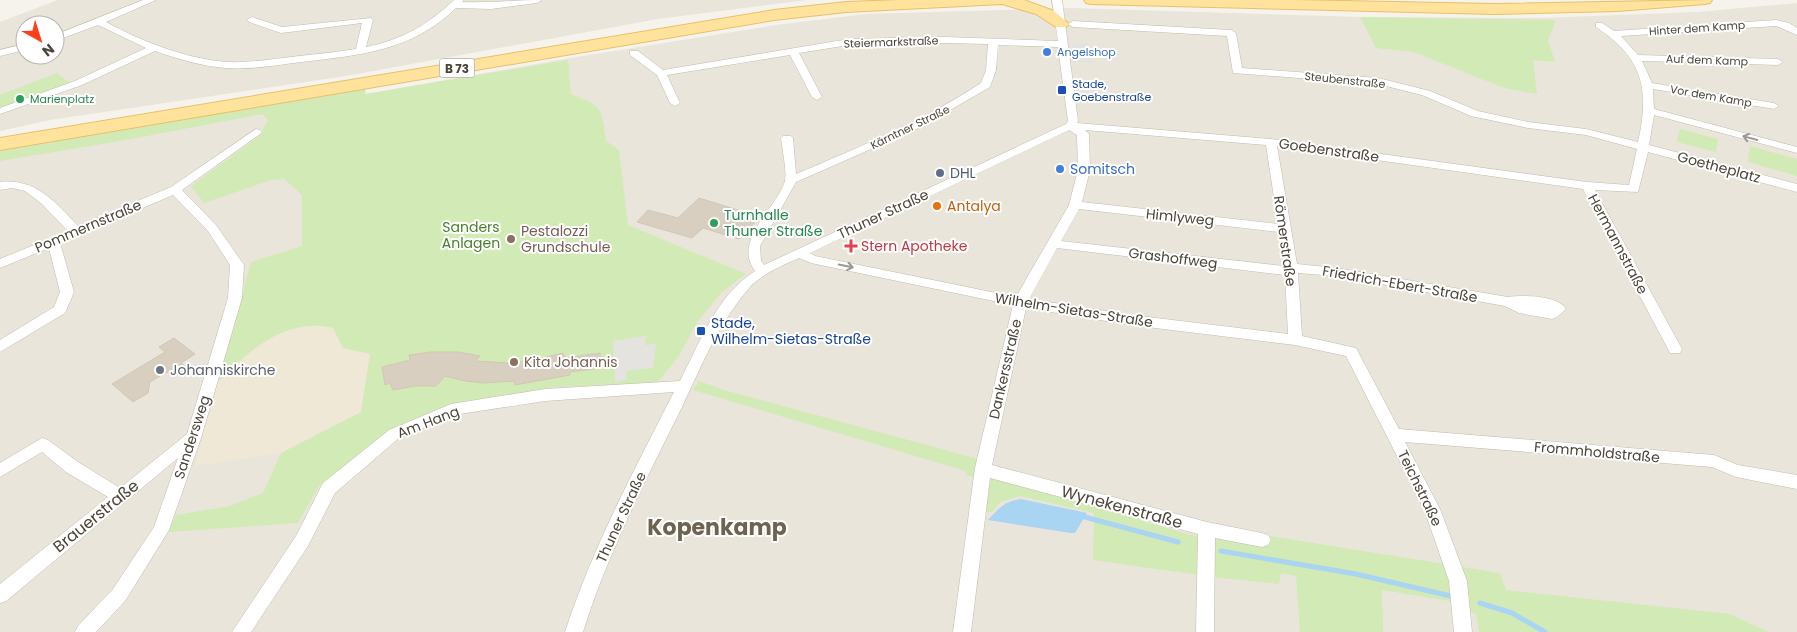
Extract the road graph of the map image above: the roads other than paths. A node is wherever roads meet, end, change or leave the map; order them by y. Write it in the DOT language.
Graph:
graph roads {
  1 [pos="151,0"];
  2 [pos="537,0"];
  3 [pos="1003,0"];
  4 [pos="1057,0"];
  5 [pos="1093,0"];
  6 [pos="1705,0"];
  7 [pos="456,2"];
  8 [pos="252,20"];
  9 [pos="99,22"];
  10 [pos="1067,24"];
  11 [pos="1598,25"];
  12 [pos="1797,32"];
  13 [pos="65,34"];
  14 [pos="1614,34"];
  15 [pos="993,42"];
  16 [pos="1064,44"];
  17 [pos="154,48"];
  18 [pos="15,50"];
  19 [pos="360,52"];
  20 [pos="793,52"];
  21 [pos="634,53"];
  22 [pos="0,54"];
  23 [pos="1636,58"];
  24 [pos="1778,62"];
  25 [pos="661,73"];
  26 [pos="1648,85"];
  27 [pos="817,97"];
  28 [pos="675,104"];
  29 [pos="1774,106"];
  30 [pos="0,111"];
  31 [pos="1649,111"];
  32 [pos="1070,126"];
  33 [pos="256,132"];
  34 [pos="788,138"];
  35 [pos="1271,142"];
  36 [pos="0,144"];
  37 [pos="1642,146"];
  38 [pos="1797,150"];
  39 [pos="791,180"];
  40 [pos="0,186"];
  41 [pos="1587,186"];
  42 [pos="1797,188"];
  43 [pos="175,190"];
  44 [pos="1075,205"];
  45 [pos="1284,229"];
  46 [pos="75,232"];
  47 [pos="53,241"];
  48 [pos="1054,244"];
  49 [pos="800,253"];
  50 [pos="0,264"];
  51 [pos="1291,269"];
  52 [pos="762,271"];
  53 [pos="1020,302"];
  54 [pos="1508,302"];
  55 [pos="1295,340"];
  56 [pos="0,347"];
  57 [pos="1675,348"];
  58 [pos="1351,352"];
  59 [pos="683,386"];
  60 [pos="1394,435"];
  61 [pos="192,438"];
  62 [pos="983,468"];
  63 [pos="0,471"];
  64 [pos="1797,482"];
  65 [pos="120,496"];
  66 [pos="1207,529"];
  67 [pos="1262,540"];
  68 [pos="0,595"];
  69 [pos="84,632"];
  70 [pos="241,632"];
  71 [pos="574,632"];
  72 [pos="962,632"];
  73 [pos="1205,632"];
  74 [pos="1463,632"];
  1 -- 9 [label="street"];
  2 -- 7 [label="street"];
  3 -- 10 [label="main road"];
  3 -- 36 [label="main road, B 73"];
  4 -- 10 [label="street"];
  5 -- 6 [label="main road"];
  7 -- 19 [label="street"];
  8 -- 19 [label="street"];
  9 -- 13 [label="street"];
  9 -- 17 [label="street"];
  10 -- 16 [label="street"];
  10 -- 37 [label="street, Steubenstraße"];
  11 -- 14 [label="street, Hermannstraße"];
  12 -- 14 [label="street, Hinter dem Kamp"];
  14 -- 23 [label="street, Hermannstraße"];
  15 -- 16 [label="street, Steiermarkstraße"];
  15 -- 20 [label="street, Steiermarkstraße"];
  15 -- 39 [label="street, Kärntner Straße"];
  16 -- 32 [label="street"];
  17 -- 19 [label="street"];
  17 -- 30 [label="street"];
  18 -- 22 [label="street"];
  20 -- 25 [label="street, Steiermarkstraße"];
  20 -- 27 [label="street"];
  21 -- 25 [label="street"];
  23 -- 24 [label="street, Auf dem Kamp"];
  23 -- 26 [label="street, Hermannstraße"];
  25 -- 28 [label="street"];
  26 -- 29 [label="street, Vor dem Kamp"];
  26 -- 31 [label="street, Hermannstraße"];
  31 -- 37 [label="street, Hermannstraße"];
  38 -- 31 [label="street, one-way"];
  32 -- 35 [label="street, Goebenstraße"];
  32 -- 44 [label="street, Dankersstraße"];
  32 -- 49 [label="street, Thuner Straße"];
  33 -- 43 [label="street"];
  34 -- 39 [label="street"];
  35 -- 41 [label="street, Goebenstraße"];
  35 -- 45 [label="street, Römerstraße"];
  37 -- 41 [label="street, Hermannstraße"];
  37 -- 42 [label="street, Goetheplatz"];
  39 -- 52 [label="street"];
  40 -- 46 [label="street"];
  41 -- 57 [label="street, Hermannstraße"];
  43 -- 46 [label="street, Pommernstraße"];
  43 -- 61 [label="street, Sandersweg"];
  44 -- 45 [label="street, Himlyweg"];
  44 -- 48 [label="street, Dankersstraße"];
  45 -- 51 [label="street, Römerstraße"];
  46 -- 47 [label="street, Pommernstraße"];
  47 -- 50 [label="street, Pommernstraße"];
  47 -- 56 [label="street"];
  48 -- 51 [label="street, Grashoffweg"];
  48 -- 53 [label="street, Dankersstraße"];
  49 -- 52 [label="street, Thuner Straße"];
  49 -- 53 [label="street, Wilhelm-Sietas-Straße, one-way"];
  51 -- 54 [label="street, Friedrich-Ebert-Straße"];
  51 -- 55 [label="street, Römerstraße"];
  52 -- 59 [label="street, Thuner Straße"];
  53 -- 55 [label="street, Wilhelm-Sietas-Straße"];
  53 -- 62 [label="street, Dankersstraße"];
  55 -- 58 [label="street, Wilhelm-Sietas-Straße"];
  58 -- 60 [label="street, Teichstraße"];
  59 -- 70 [label="street, Am Hang"];
  59 -- 71 [label="street, Thuner Straße"];
  60 -- 64 [label="street, Frommholdstraße"];
  60 -- 74 [label="street, Teichstraße"];
  61 -- 65 [label="street, Brauerstraße"];
  61 -- 69 [label="street, Sandersweg"];
  62 -- 66 [label="street, Wynekenstraße"];
  62 -- 72 [label="street, Dankersstraße"];
  63 -- 65 [label="street"];
  65 -- 68 [label="street, Brauerstraße"];
  66 -- 67 [label="street, Wynekenstraße"];
  66 -- 73 [label="street"];
}
